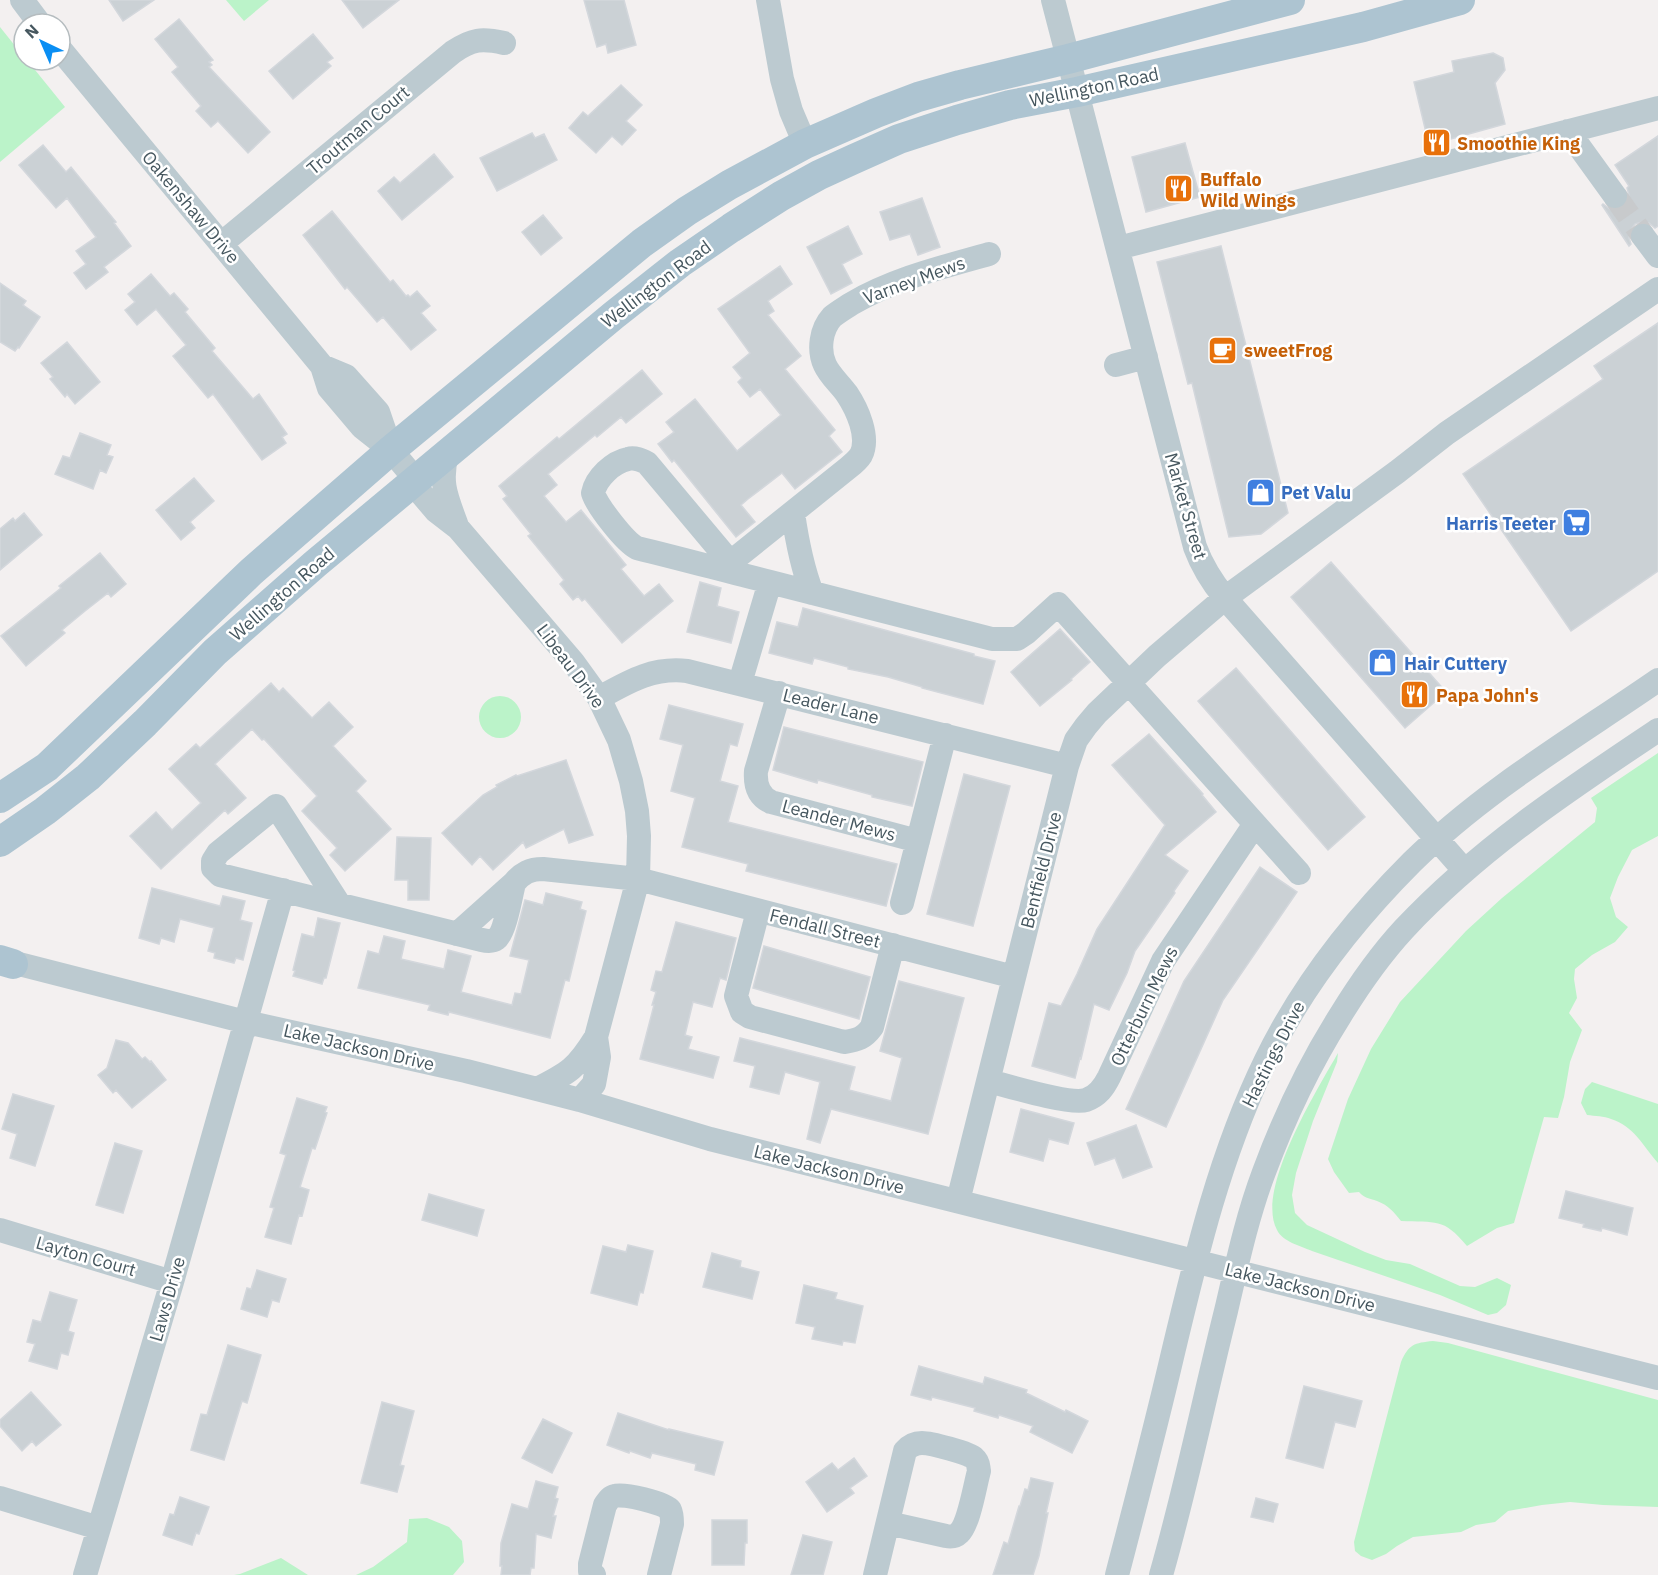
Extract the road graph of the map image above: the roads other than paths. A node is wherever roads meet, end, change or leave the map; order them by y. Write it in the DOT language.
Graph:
graph roads {
  1 [pos="768,0"];
  2 [pos="1053,0"];
  3 [pos="1460,0"];
  4 [pos="1284,1"];
  5 [pos="504,43"];
  6 [pos="1068,59"];
  7 [pos="72,64"];
  8 [pos="1077,92"];
  9 [pos="1658,108"];
  10 [pos="1568,131"];
  11 [pos="805,144"];
  12 [pos="1615,196"];
  13 [pos="1643,236"];
  14 [pos="221,244"];
  15 [pos="1118,248"];
  16 [pos="989,254"];
  17 [pos="1658,256"];
  18 [pos="1658,289"];
  19 [pos="1146,357"];
  20 [pos="1116,364"];
  21 [pos="391,450"];
  22 [pos="447,454"];
  23 [pos="416,480"];
  24 [pos="793,513"];
  25 [pos="458,528"];
  26 [pos="731,569"];
  27 [pos="770,582"];
  28 [pos="812,593"];
  29 [pos="1225,598"];
  30 [pos="1658,680"];
  31 [pos="740,683"];
  32 [pos="1127,683"];
  33 [pos="779,693"];
  34 [pos="598,698"];
  35 [pos="1658,730"];
  36 [pos="945,735"];
  37 [pos="1067,766"];
  38 [pos="0,798"];
  39 [pos="1255,824"];
  40 [pos="1438,839"];
  41 [pos="918,841"];
  42 [pos="0,842"];
  43 [pos="1464,870"];
  44 [pos="1299,873"];
  45 [pos="638,879"];
  46 [pos="283,890"];
  47 [pos="902,903"];
  48 [pos="339,904"];
  49 [pos="758,910"];
  50 [pos="893,945"];
  51 [pos="4,961"];
  52 [pos="1014,977"];
  53 [pos="246,1022"];
  54 [pos="596,1037"];
  55 [pos="988,1081"];
  56 [pos="537,1089"];
  57 [pos="580,1100"];
  58 [pos="958,1201"];
  59 [pos="0,1230"];
  60 [pos="1195,1261"];
  61 [pos="1235,1271"];
  62 [pos="172,1281"];
  63 [pos="1658,1378"];
  64 [pos="0,1498"];
  65 [pos="888,1522"];
  66 [pos="99,1528"];
  67 [pos="85,1575"];
  68 [pos="594,1575"];
  69 [pos="659,1575"];
  70 [pos="875,1575"];
  71 [pos="1117,1575"];
  72 [pos="1161,1575"];
  1 -- 11 [label="street"];
  2 -- 6 [label="street, Market Street"];
  3 -- 8 [label="main road, Wellington Road"];
  4 -- 6 [label="main road, Wellington Road"];
  5 -- 14 [label="street, Troutman Court"];
  6 -- 8 [label="street, Market Street"];
  6 -- 11 [label="main road, Wellington Road"];
  7 -- 14 [label="street, Oakenshaw Drive"];
  8 -- 15 [label="street, Market Street"];
  8 -- 22 [label="main road, Wellington Road"];
  9 -- 10 [label="street"];
  10 -- 12 [label="street"];
  10 -- 15 [label="street"];
  11 -- 21 [label="main road, Wellington Road"];
  13 -- 17 [label="street"];
  14 -- 21 [label="street, Oakenshaw Drive"];
  15 -- 19 [label="street, Market Street"];
  16 -- 24 [label="street, Varney Mews"];
  18 -- 29 [label="street, Bentfield Drive"];
  19 -- 20 [label="street"];
  19 -- 29 [label="street, Market Street"];
  21 -- 23 [label="street, Oakenshaw Drive"];
  21 -- 38 [label="main road, Wellington Road"];
  22 -- 23 [label="main road, Wellington Road"];
  22 -- 25 [label="street, Libeau Drive"];
  23 -- 25 [label="street, Libeau Drive"];
  23 -- 42 [label="main road, Wellington Road"];
  24 -- 26 [label="street, Varney Mews"];
  24 -- 28 [label="street"];
  25 -- 34 [label="street, Libeau Drive"];
  26 -- 26 [label="street"];
  26 -- 27 [label="street"];
  27 -- 28 [label="street"];
  27 -- 31 [label="street"];
  28 -- 32 [label="street"];
  29 -- 32 [label="street, Bentfield Drive"];
  29 -- 40 [label="street, Market Street"];
  30 -- 40 [label="street, Hastings Drive"];
  31 -- 33 [label="street, Leader Lane"];
  31 -- 34 [label="street, Leader Lane"];
  32 -- 37 [label="street, Bentfield Drive"];
  32 -- 39 [label="street"];
  33 -- 36 [label="street, Leader Lane"];
  33 -- 41 [label="street, Leander Mews"];
  34 -- 45 [label="street, Libeau Drive"];
  35 -- 43 [label="street"];
  36 -- 37 [label="street, Leader Lane"];
  36 -- 41 [label="street, Leander Mews"];
  37 -- 52 [label="street, Bentfield Drive"];
  39 -- 44 [label="street"];
  39 -- 55 [label="street, Otterburn Mews"];
  40 -- 43 [label="street, Market Street"];
  40 -- 60 [label="street, Hastings Drive"];
  41 -- 47 [label="street, Leander Mews"];
  43 -- 61 [label="street"];
  45 -- 48 [label="street, Fendall Street"];
  45 -- 49 [label="street, Fendall Street"];
  45 -- 54 [label="street, Libeau Drive"];
  46 -- 48 [label="street"];
  46 -- 48 [label="street"];
  46 -- 53 [label="street, Laws Drive"];
  49 -- 50 [label="street, Fendall Street"];
  49 -- 50 [label="street, Fendall Street"];
  50 -- 52 [label="street, Fendall Street"];
  51 -- 53 [label="street, Lake Jackson Drive"];
  52 -- 55 [label="street, Bentfield Drive"];
  53 -- 56 [label="street, Lake Jackson Drive"];
  53 -- 62 [label="street, Laws Drive"];
  54 -- 56 [label="street, Libeau Drive"];
  54 -- 57 [label="street, Libeau Drive"];
  55 -- 58 [label="street, Bentfield Drive"];
  56 -- 57 [label="street, Lake Jackson Drive"];
  57 -- 58 [label="street, Lake Jackson Drive"];
  58 -- 60 [label="street, Lake Jackson Drive"];
  59 -- 62 [label="street, Layton Court"];
  60 -- 61 [label="street, Lake Jackson Drive"];
  60 -- 71 [label="street, Hastings Drive"];
  61 -- 63 [label="street, Lake Jackson Drive"];
  61 -- 72 [label="street"];
  62 -- 66 [label="street, Laws Drive"];
  64 -- 66 [label="street"];
  65 -- 65 [label="street"];
  65 -- 70 [label="street"];
  66 -- 67 [label="street, Laws Drive"];
  68 -- 69 [label="street"];
}
